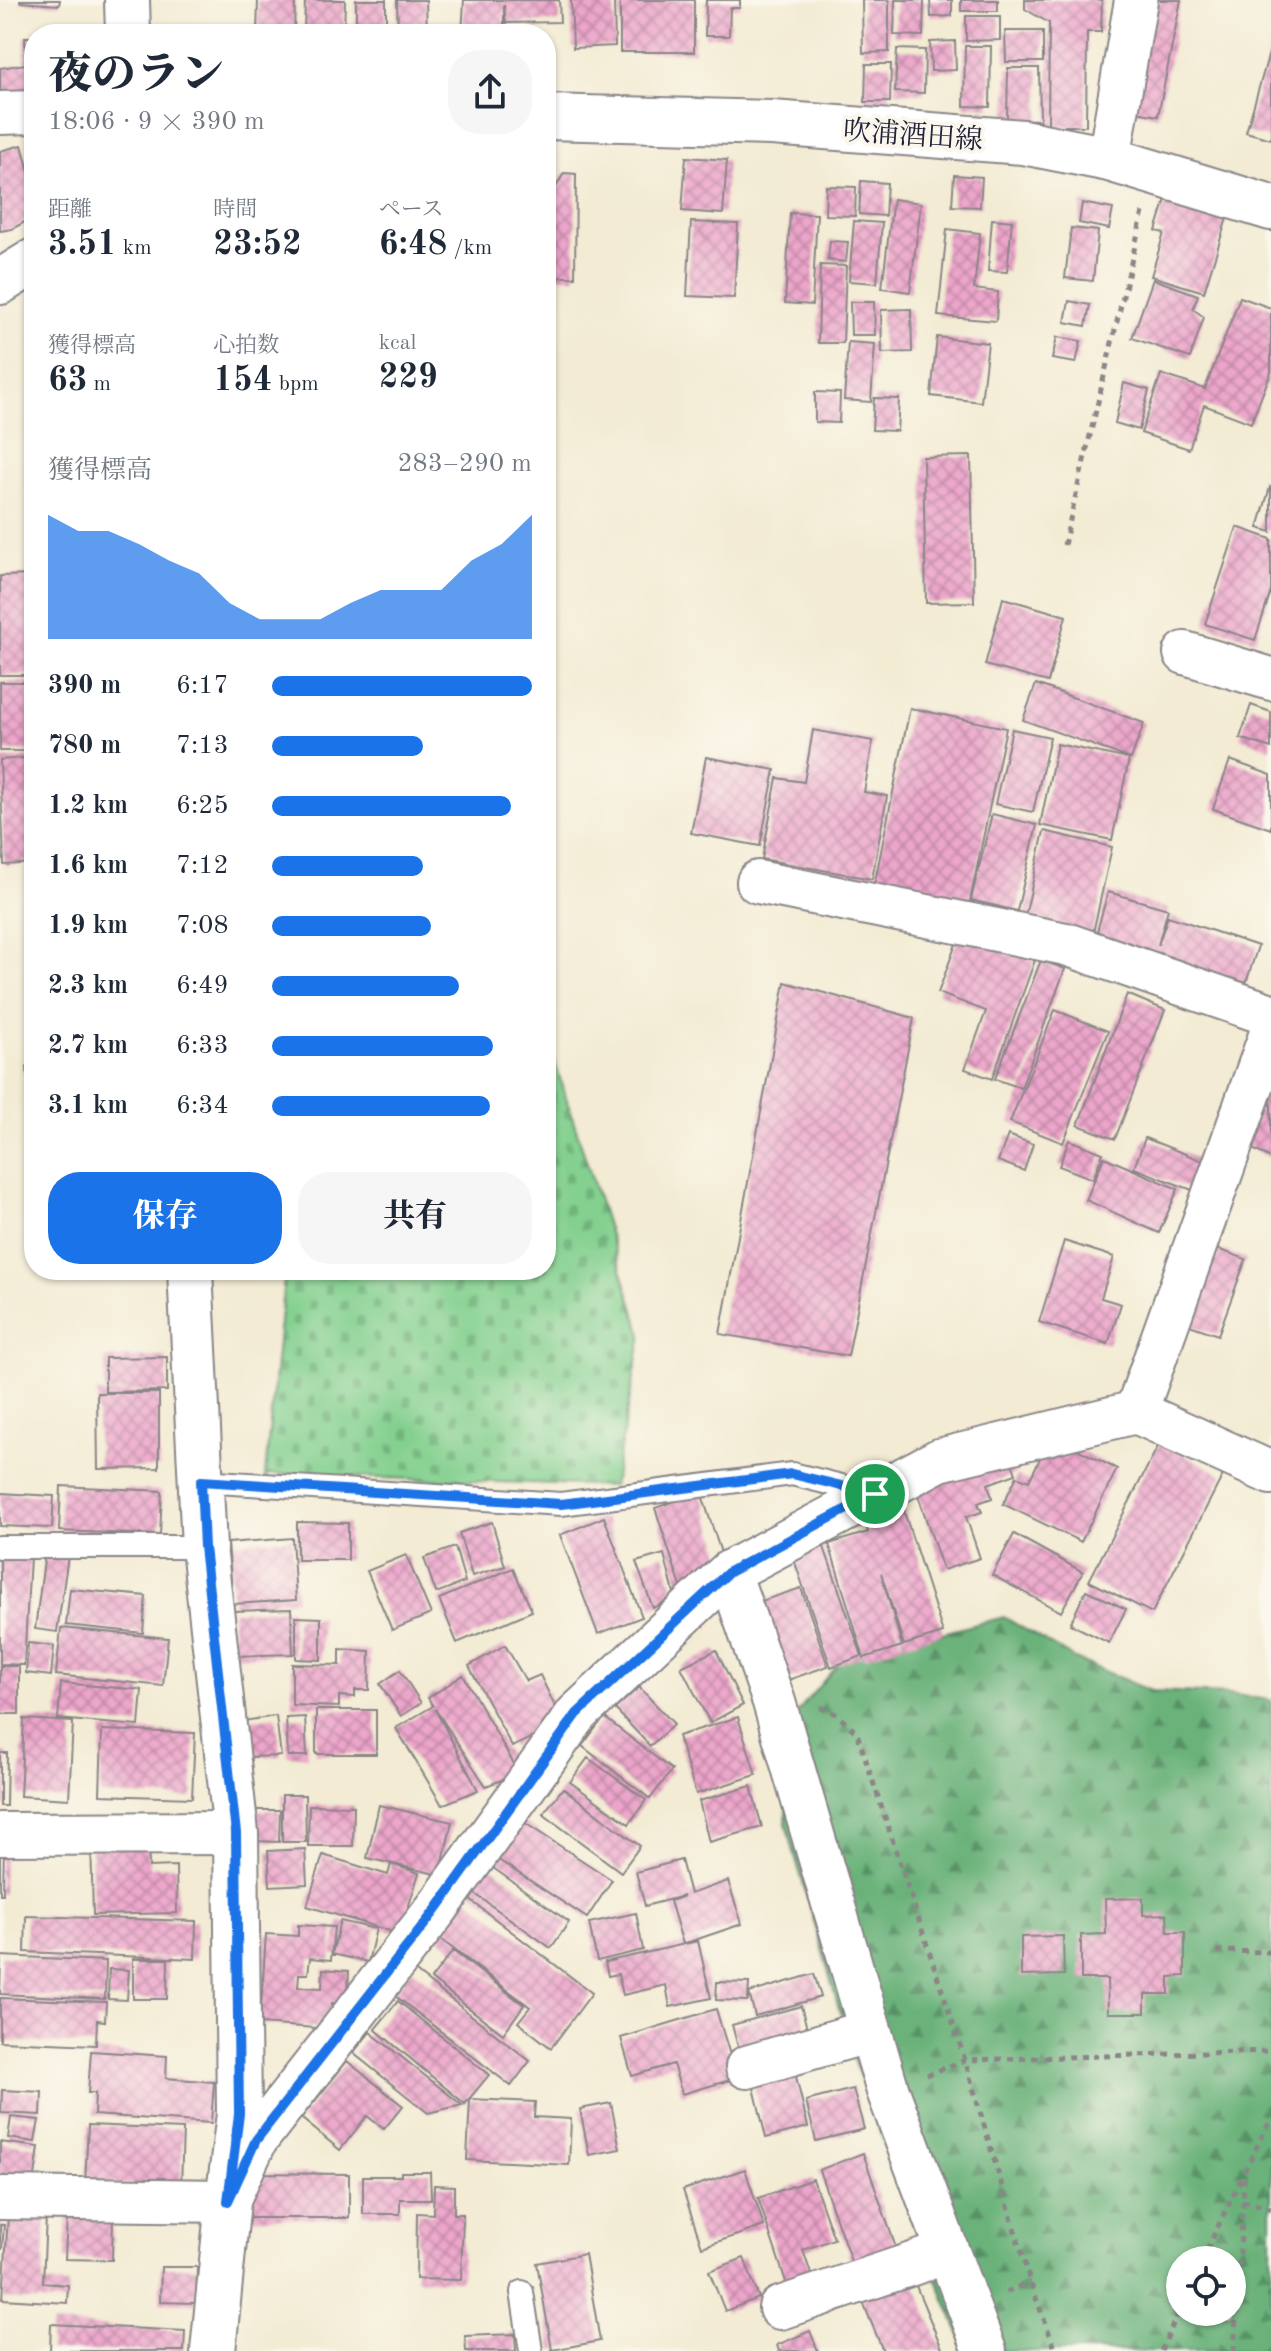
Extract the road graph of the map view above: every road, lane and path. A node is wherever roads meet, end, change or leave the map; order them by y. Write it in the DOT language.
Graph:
graph roads {
  1 [pos="127,0"];
  2 [pos="1136,0"];
  3 [pos="128,24"];
  4 [pos="24,112"];
  5 [pos="0,113"];
  6 [pos="556,117"];
  7 [pos="1109,159"];
  8 [pos="1153,173"];
  9 [pos="1271,208"];
  10 [pos="24,267"];
  11 [pos="0,282"];
  12 [pos="1064,545"];
  13 [pos="1185,653"];
  14 [pos="1271,679"];
  15 [pos="758,882"];
  16 [pos="1271,1015"];
  17 [pos="1271,1033"];
  18 [pos="191,1280"];
  19 [pos="1136,1412"];
  20 [pos="1271,1473"];
  21 [pos="201,1481"];
  22 [pos="875,1494"];
  23 [pos="0,1547"];
  24 [pos="204,1547"];
  25 [pos="729,1572"];
  26 [pos="836,1714"];
  27 [pos="236,1833"];
  28 [pos="0,1834"];
  29 [pos="1217,1951"];
  30 [pos="1271,1952"];
  31 [pos="870,2031"];
  32 [pos="1271,2051"];
  33 [pos="965,2060"];
  34 [pos="747,2067"];
  35 [pos="1271,2119"];
  36 [pos="1245,2170"];
  37 [pos="0,2198"];
  38 [pos="228,2201"];
  39 [pos="1243,2201"];
  40 [pos="1271,2209"];
  41 [pos="1209,2246"];
  42 [pos="1239,2246"];
  43 [pos="948,2252"];
  44 [pos="522,2292"];
  45 [pos="780,2308"];
  46 [pos="1172,2326"];
  47 [pos="1234,2326"];
  48 [pos="213,2351"];
  49 [pos="531,2351"];
  50 [pos="985,2351"];
  51 [pos="1056,2351"];
  52 [pos="1161,2351"];
  53 [pos="1234,2351"];
  1 -- 3 [label="main road"];
  2 -- 7 [label="street"];
  4 -- 5 [label="street"];
  6 -- 7 [label="main road, 吹浦酒田線"];
  7 -- 8 [label="main road, 吹浦酒田線"];
  8 -- 9 [label="main road, 吹浦酒田線"];
  8 -- 12 [label="path"];
  10 -- 11 [label="main road"];
  13 -- 14 [label="street"];
  15 -- 16 [label="street"];
  17 -- 19 [label="street"];
  18 -- 21 [label="main road"];
  19 -- 20 [label="street"];
  19 -- 22 [label="street"];
  21 -- 22 [label="lane"];
  21 -- 24 [label="main road"];
  22 -- 25 [label="street"];
  23 -- 24 [label="lane"];
  24 -- 27 [label="main road"];
  25 -- 31 [label="street"];
  25 -- 38 [label="street"];
  26 -- 33 [label="path"];
  27 -- 28 [label="street"];
  27 -- 38 [label="main road"];
  29 -- 30 [label="path"];
  31 -- 34 [label="street"];
  31 -- 43 [label="street"];
  32 -- 33 [label="path"];
  33 -- 51 [label="path"];
  35 -- 36 [label="path"];
  36 -- 39 [label="path"];
  36 -- 41 [label="path"];
  37 -- 38 [label="street"];
  38 -- 48 [label="main road"];
  39 -- 40 [label="path"];
  39 -- 42 [label="path"];
  43 -- 45 [label="street"];
  43 -- 50 [label="street"];
  44 -- 49 [label="lane"];
  46 -- 52 [label="path"];
  47 -- 53 [label="path"];
}
